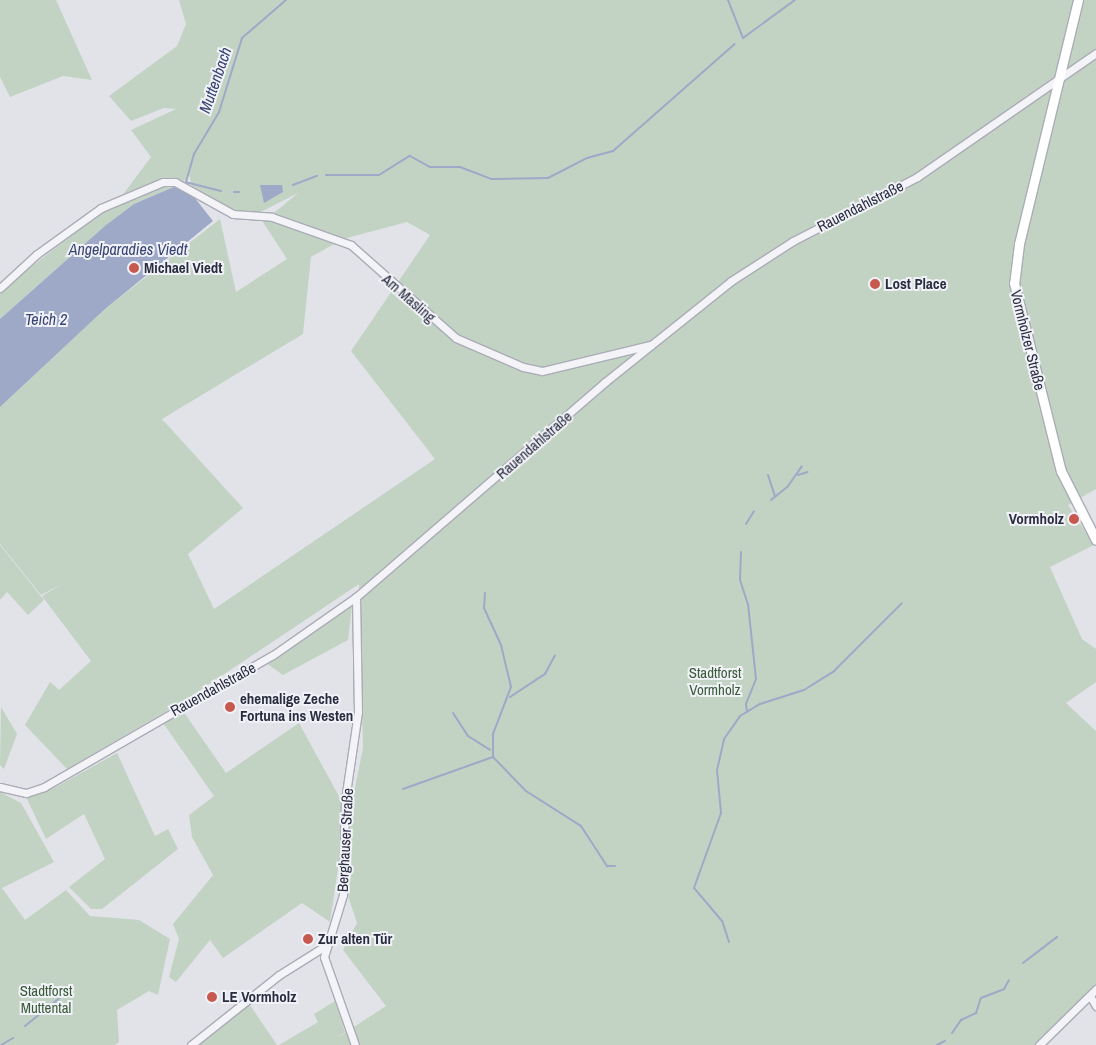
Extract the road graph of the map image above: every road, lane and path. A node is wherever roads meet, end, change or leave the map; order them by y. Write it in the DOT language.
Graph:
graph roads {
  1 [pos="1078,0"];
  2 [pos="1096,54"];
  3 [pos="1061,74"];
  4 [pos="0,288"];
  5 [pos="654,344"];
  6 [pos="1096,540"];
  7 [pos="356,598"];
  8 [pos="0,787"];
  9 [pos="325,946"];
  10 [pos="1096,990"];
  11 [pos="1090,996"];
  12 [pos="1096,1006"];
  13 [pos="192,1045"];
  14 [pos="355,1045"];
  15 [pos="1039,1045"];
  1 -- 3 [label="main road, Vormholzer Straße"];
  2 -- 3 [label="street, Rauendahlstraße"];
  3 -- 5 [label="street, Rauendahlstraße"];
  3 -- 6 [label="main road, Vormholzer Straße"];
  4 -- 5 [label="street, Am Masling"];
  5 -- 7 [label="street, Rauendahlstraße"];
  7 -- 8 [label="street, Rauendahlstraße"];
  7 -- 9 [label="street, Berghauser Straße"];
  9 -- 13 [label="street"];
  9 -- 14 [label="street, Berghauser Straße"];
  10 -- 11 [label="street"];
  11 -- 12 [label="street"];
  11 -- 15 [label="street"];
}
